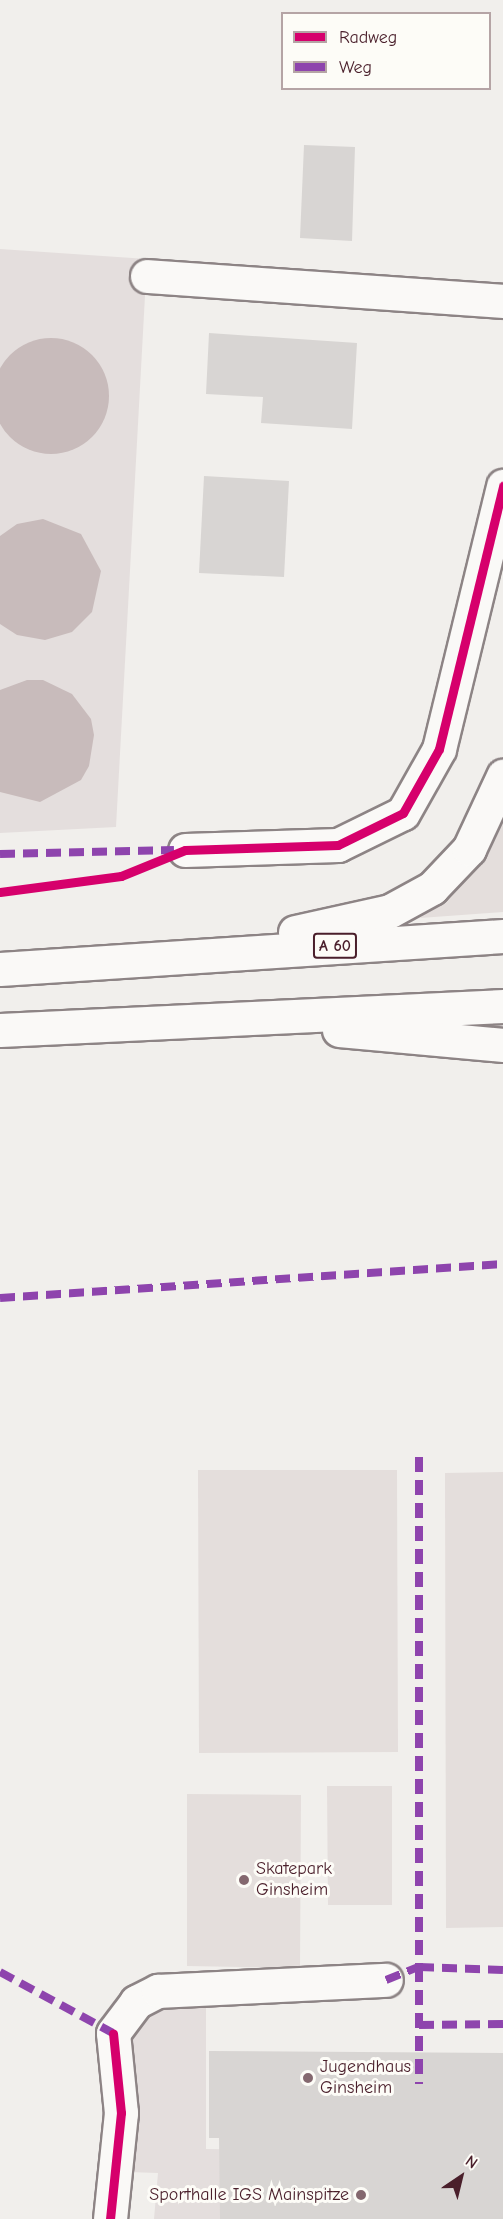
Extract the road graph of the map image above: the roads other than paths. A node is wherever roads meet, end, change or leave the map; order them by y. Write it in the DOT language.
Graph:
graph roads {
  1 [pos="147,276"];
  2 [pos="503,301"];
  3 [pos="503,486"];
  4 [pos="503,776"];
  5 [pos="185,850"];
  6 [pos="503,936"];
  7 [pos="167,956"];
  8 [pos="0,969"];
  9 [pos="503,1006"];
  10 [pos="263,1020"];
  11 [pos="0,1030"];
  12 [pos="503,1045"];
  13 [pos="386,1980"];
  14 [pos="110,2219"];
  1 -- 2 [label="main road"];
  3 -- 5 [label="main road"];
  4 -- 7 [label="main road"];
  6 -- 7 [label="main road, A 60"];
  7 -- 8 [label="main road, A 60"];
  9 -- 10 [label="main road"];
  10 -- 11 [label="main road"];
  10 -- 12 [label="main road"];
  13 -- 14 [label="main road"];
}
